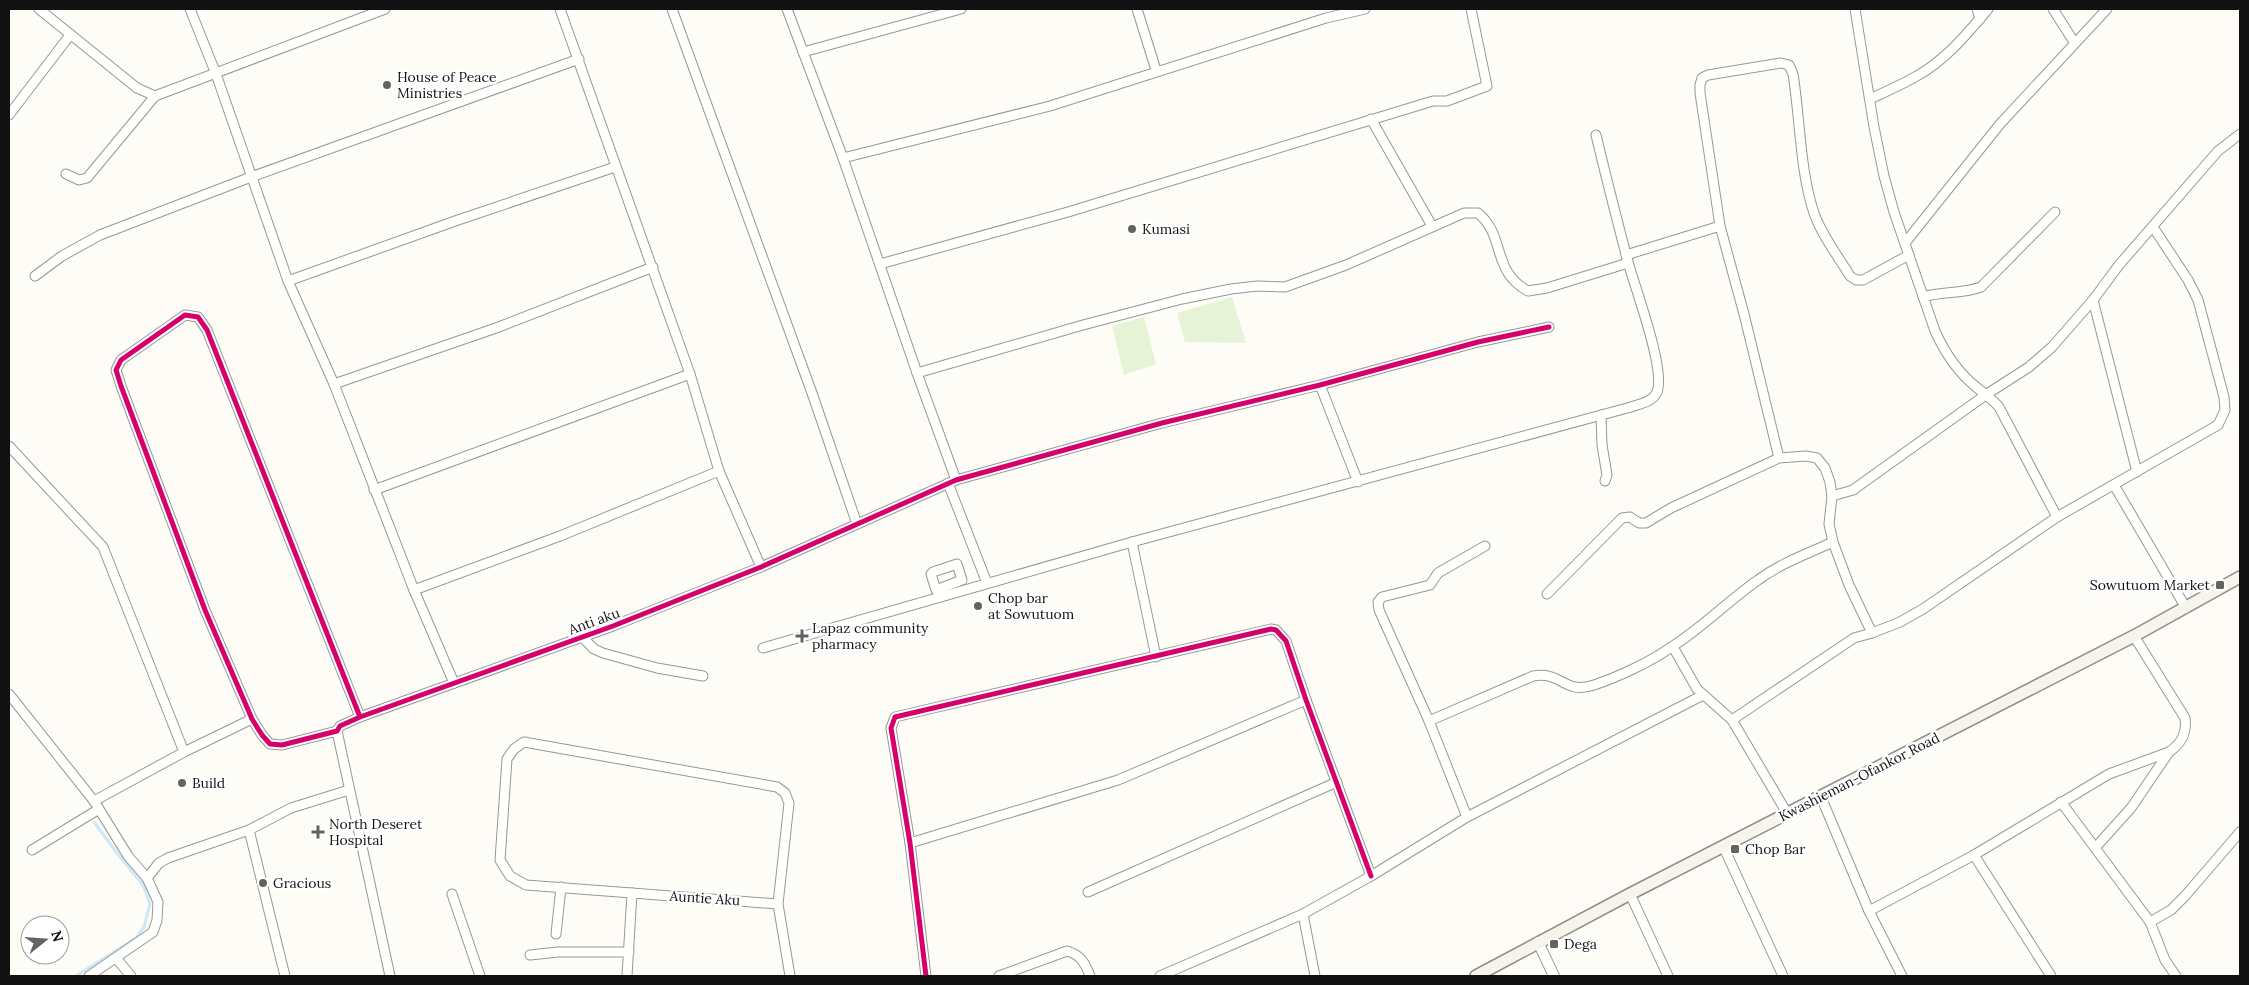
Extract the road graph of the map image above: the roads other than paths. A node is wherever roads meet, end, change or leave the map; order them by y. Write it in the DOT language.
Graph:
graph roads {
  1 [pos="39,9"];
  2 [pos="190,9"];
  3 [pos="385,9"];
  4 [pos="560,9"];
  5 [pos="672,9"];
  6 [pos="787,9"];
  7 [pos="961,9"];
  8 [pos="1137,9"];
  9 [pos="1365,9"];
  10 [pos="1471,9"];
  11 [pos="1855,9"];
  12 [pos="1977,9"];
  13 [pos="1988,9"];
  14 [pos="2053,9"];
  15 [pos="2107,9"];
  16 [pos="1980,18"];
  17 [pos="70,35"];
  18 [pos="2074,42"];
  19 [pos="803,52"];
  20 [pos="579,59"];
  21 [pos="1156,70"];
  22 [pos="216,74"];
  23 [pos="155,96"];
  24 [pos="1870,99"];
  25 [pos="9,115"];
  26 [pos="1371,120"];
  27 [pos="2240,134"];
  28 [pos="1596,135"];
  29 [pos="843,158"];
  30 [pos="616,167"];
  31 [pos="66,174"];
  32 [pos="251,177"];
  33 [pos="2055,212"];
  34 [pos="1432,226"];
  35 [pos="1720,226"];
  36 [pos="2153,227"];
  37 [pos="1905,243"];
  38 [pos="1909,255"];
  39 [pos="1627,259"];
  40 [pos="880,264"];
  41 [pos="653,267"];
  42 [pos="35,276"];
  43 [pos="288,281"];
  44 [pos="1923,297"];
  45 [pos="2093,300"];
  46 [pos="1549,327"];
  47 [pos="917,373"];
  48 [pos="690,374"];
  49 [pos="334,384"];
  50 [pos="1320,385"];
  51 [pos="1987,394"];
  52 [pos="1601,415"];
  53 [pos="9,446"];
  54 [pos="1779,458"];
  55 [pos="719,471"];
  56 [pos="2137,472"];
  57 [pos="1606,480"];
  58 [pos="952,482"];
  59 [pos="1358,482"];
  60 [pos="2114,485"];
  61 [pos="374,490"];
  62 [pos="1832,496"];
  63 [pos="2057,517"];
  64 [pos="857,524"];
  65 [pos="1132,542"];
  66 [pos="1833,542"];
  67 [pos="1485,546"];
  68 [pos="761,567"];
  69 [pos="2240,577"];
  70 [pos="987,583"];
  71 [pos="414,590"];
  72 [pos="1547,594"];
  73 [pos="2186,608"];
  74 [pos="1872,633"];
  75 [pos="2134,636"];
  76 [pos="582,638"];
  77 [pos="1673,647"];
  78 [pos="763,648"];
  79 [pos="1156,657"];
  80 [pos="704,676"];
  81 [pos="454,682"];
  82 [pos="9,694"];
  83 [pos="1703,695"];
  84 [pos="1306,700"];
  85 [pos="360,717"];
  86 [pos="252,719"];
  87 [pos="1732,720"];
  88 [pos="1429,721"];
  89 [pos="337,731"];
  90 [pos="184,752"];
  91 [pos="2169,752"];
  92 [pos="1337,782"];
  93 [pos="349,790"];
  94 [pos="1821,797"];
  95 [pos="94,801"];
  96 [pos="2062,802"];
  97 [pos="99,809"];
  98 [pos="1787,814"];
  99 [pos="1467,817"];
  100 [pos="249,830"];
  101 [pos="2240,832"];
  102 [pos="910,843"];
  103 [pos="1723,846"];
  104 [pos="2095,848"];
  105 [pos="32,850"];
  106 [pos="1974,855"];
  107 [pos="1371,876"];
  108 [pos="147,878"];
  109 [pos="561,887"];
  110 [pos="1088,892"];
  111 [pos="632,893"];
  112 [pos="452,894"];
  113 [pos="1630,894"];
  114 [pos="778,904"];
  115 [pos="1869,911"];
  116 [pos="1304,914"];
  117 [pos="2150,922"];
  118 [pos="556,934"];
  119 [pos="1538,942"];
  120 [pos="629,952"];
  121 [pos="530,955"];
  122 [pos="116,958"];
  123 [pos="1019,973"];
  124 [pos="89,976"];
  125 [pos="131,976"];
  126 [pos="285,976"];
  127 [pos="390,976"];
  128 [pos="480,976"];
  129 [pos="627,976"];
  130 [pos="790,976"];
  131 [pos="926,976"];
  132 [pos="999,976"];
  133 [pos="1090,976"];
  134 [pos="1160,976"];
  135 [pos="1315,976"];
  136 [pos="1476,976"];
  137 [pos="1554,976"];
  138 [pos="1668,976"];
  139 [pos="1783,976"];
  140 [pos="1902,976"];
  141 [pos="2051,976"];
  142 [pos="2176,976"];
  1 -- 17 [label="street"];
  2 -- 22 [label="street"];
  3 -- 22 [label="street"];
  4 -- 20 [label="street"];
  5 -- 64 [label="street"];
  6 -- 19 [label="street"];
  7 -- 19 [label="street"];
  8 -- 21 [label="street"];
  9 -- 21 [label="street"];
  10 -- 26 [label="street"];
  11 -- 24 [label="street"];
  12 -- 16 [label="street"];
  13 -- 16 [label="street"];
  14 -- 18 [label="street"];
  15 -- 18 [label="street"];
  16 -- 24 [label="street"];
  17 -- 23 [label="street"];
  17 -- 25 [label="street"];
  18 -- 37 [label="street"];
  19 -- 29 [label="street"];
  20 -- 30 [label="street"];
  20 -- 32 [label="street"];
  21 -- 29 [label="street"];
  22 -- 23 [label="street"];
  22 -- 32 [label="street"];
  23 -- 31 [label="street"];
  24 -- 37 [label="street"];
  26 -- 34 [label="street"];
  26 -- 40 [label="street"];
  27 -- 36 [label="street"];
  28 -- 39 [label="street"];
  29 -- 40 [label="street"];
  30 -- 41 [label="street"];
  30 -- 43 [label="street"];
  32 -- 42 [label="street"];
  32 -- 43 [label="street"];
  33 -- 44 [label="street"];
  34 -- 39 [label="street"];
  34 -- 47 [label="street"];
  35 -- 38 [label="street"];
  35 -- 39 [label="street"];
  35 -- 54 [label="street"];
  36 -- 45 [label="street"];
  36 -- 56 [label="street"];
  37 -- 38 [label="street"];
  38 -- 44 [label="street"];
  39 -- 52 [label="street"];
  40 -- 47 [label="street"];
  41 -- 48 [label="street"];
  41 -- 49 [label="street"];
  43 -- 49 [label="street"];
  44 -- 51 [label="street"];
  45 -- 51 [label="street"];
  45 -- 56 [label="street"];
  46 -- 50 [label="street, Anti aku"];
  47 -- 58 [label="street"];
  48 -- 55 [label="street"];
  48 -- 61 [label="street"];
  49 -- 61 [label="street"];
  50 -- 58 [label="street, Anti aku"];
  50 -- 59 [label="street"];
  51 -- 62 [label="street"];
  51 -- 63 [label="street"];
  52 -- 57 [label="street"];
  52 -- 59 [label="street"];
  53 -- 90 [label="street"];
  54 -- 62 [label="street"];
  54 -- 72 [label="street"];
  55 -- 68 [label="street"];
  55 -- 71 [label="street"];
  56 -- 60 [label="street"];
  58 -- 64 [label="street, Anti aku"];
  58 -- 70 [label="street"];
  59 -- 65 [label="street"];
  60 -- 63 [label="street"];
  60 -- 73 [label="street"];
  61 -- 71 [label="street"];
  62 -- 66 [label="street"];
  63 -- 74 [label="street"];
  64 -- 68 [label="street, Anti aku"];
  65 -- 70 [label="street"];
  65 -- 79 [label="street"];
  66 -- 74 [label="street"];
  66 -- 77 [label="street"];
  67 -- 88 [label="street"];
  68 -- 76 [label="street, Anti aku"];
  69 -- 73 [label="main road, Kwashieman-Ofankor Road"];
  70 -- 78 [label="street"];
  71 -- 81 [label="street"];
  73 -- 75 [label="main road, Kwashieman-Ofankor Road"];
  74 -- 87 [label="street"];
  75 -- 91 [label="street"];
  75 -- 94 [label="main road, Kwashieman-Ofankor Road"];
  76 -- 80 [label="street"];
  76 -- 81 [label="street, Anti aku"];
  77 -- 83 [label="street"];
  77 -- 88 [label="street"];
  79 -- 84 [label="street"];
  79 -- 102 [label="street"];
  81 -- 85 [label="street, Anti aku"];
  82 -- 95 [label="street"];
  83 -- 87 [label="street"];
  83 -- 99 [label="street"];
  84 -- 92 [label="street"];
  84 -- 102 [label="street"];
  85 -- 86 [label="street"];
  85 -- 89 [label="street, Anti aku"];
  86 -- 89 [label="street, Anti aku"];
  86 -- 90 [label="street"];
  87 -- 98 [label="street"];
  88 -- 99 [label="street"];
  89 -- 93 [label="street"];
  90 -- 95 [label="street"];
  91 -- 96 [label="street"];
  91 -- 104 [label="street"];
  92 -- 107 [label="street"];
  92 -- 110 [label="street"];
  93 -- 100 [label="street"];
  93 -- 127 [label="street"];
  94 -- 98 [label="main road, Kwashieman-Ofankor Road"];
  94 -- 115 [label="street"];
  95 -- 97 [label="street"];
  96 -- 104 [label="street"];
  96 -- 106 [label="street"];
  97 -- 105 [label="street"];
  97 -- 108 [label="street"];
  98 -- 103 [label="main road, Kwashieman-Ofankor Road"];
  99 -- 107 [label="street"];
  100 -- 108 [label="street"];
  100 -- 126 [label="street"];
  101 -- 117 [label="street"];
  102 -- 131 [label="street"];
  103 -- 113 [label="main road, Kwashieman-Ofankor Road"];
  103 -- 139 [label="street"];
  104 -- 117 [label="street"];
  106 -- 115 [label="street"];
  106 -- 141 [label="street"];
  107 -- 116 [label="street"];
  108 -- 122 [label="street"];
  109 -- 111 [label="street, Auntie Aku"];
  109 -- 114 [label="street, Auntie Aku"];
  109 -- 118 [label="street"];
  111 -- 114 [label="street, Auntie Aku"];
  111 -- 120 [label="street"];
  112 -- 128 [label="street"];
  113 -- 119 [label="main road, Kwashieman-Ofankor Road"];
  113 -- 138 [label="street"];
  114 -- 130 [label="street"];
  115 -- 140 [label="street"];
  116 -- 134 [label="street"];
  116 -- 135 [label="street"];
  117 -- 142 [label="street"];
  119 -- 136 [label="main road, Kwashieman-Ofankor Road"];
  119 -- 137 [label="street"];
  120 -- 121 [label="street"];
  120 -- 129 [label="street"];
  122 -- 124 [label="street"];
  122 -- 125 [label="street"];
  123 -- 132 [label="street"];
  123 -- 133 [label="street"];
}
